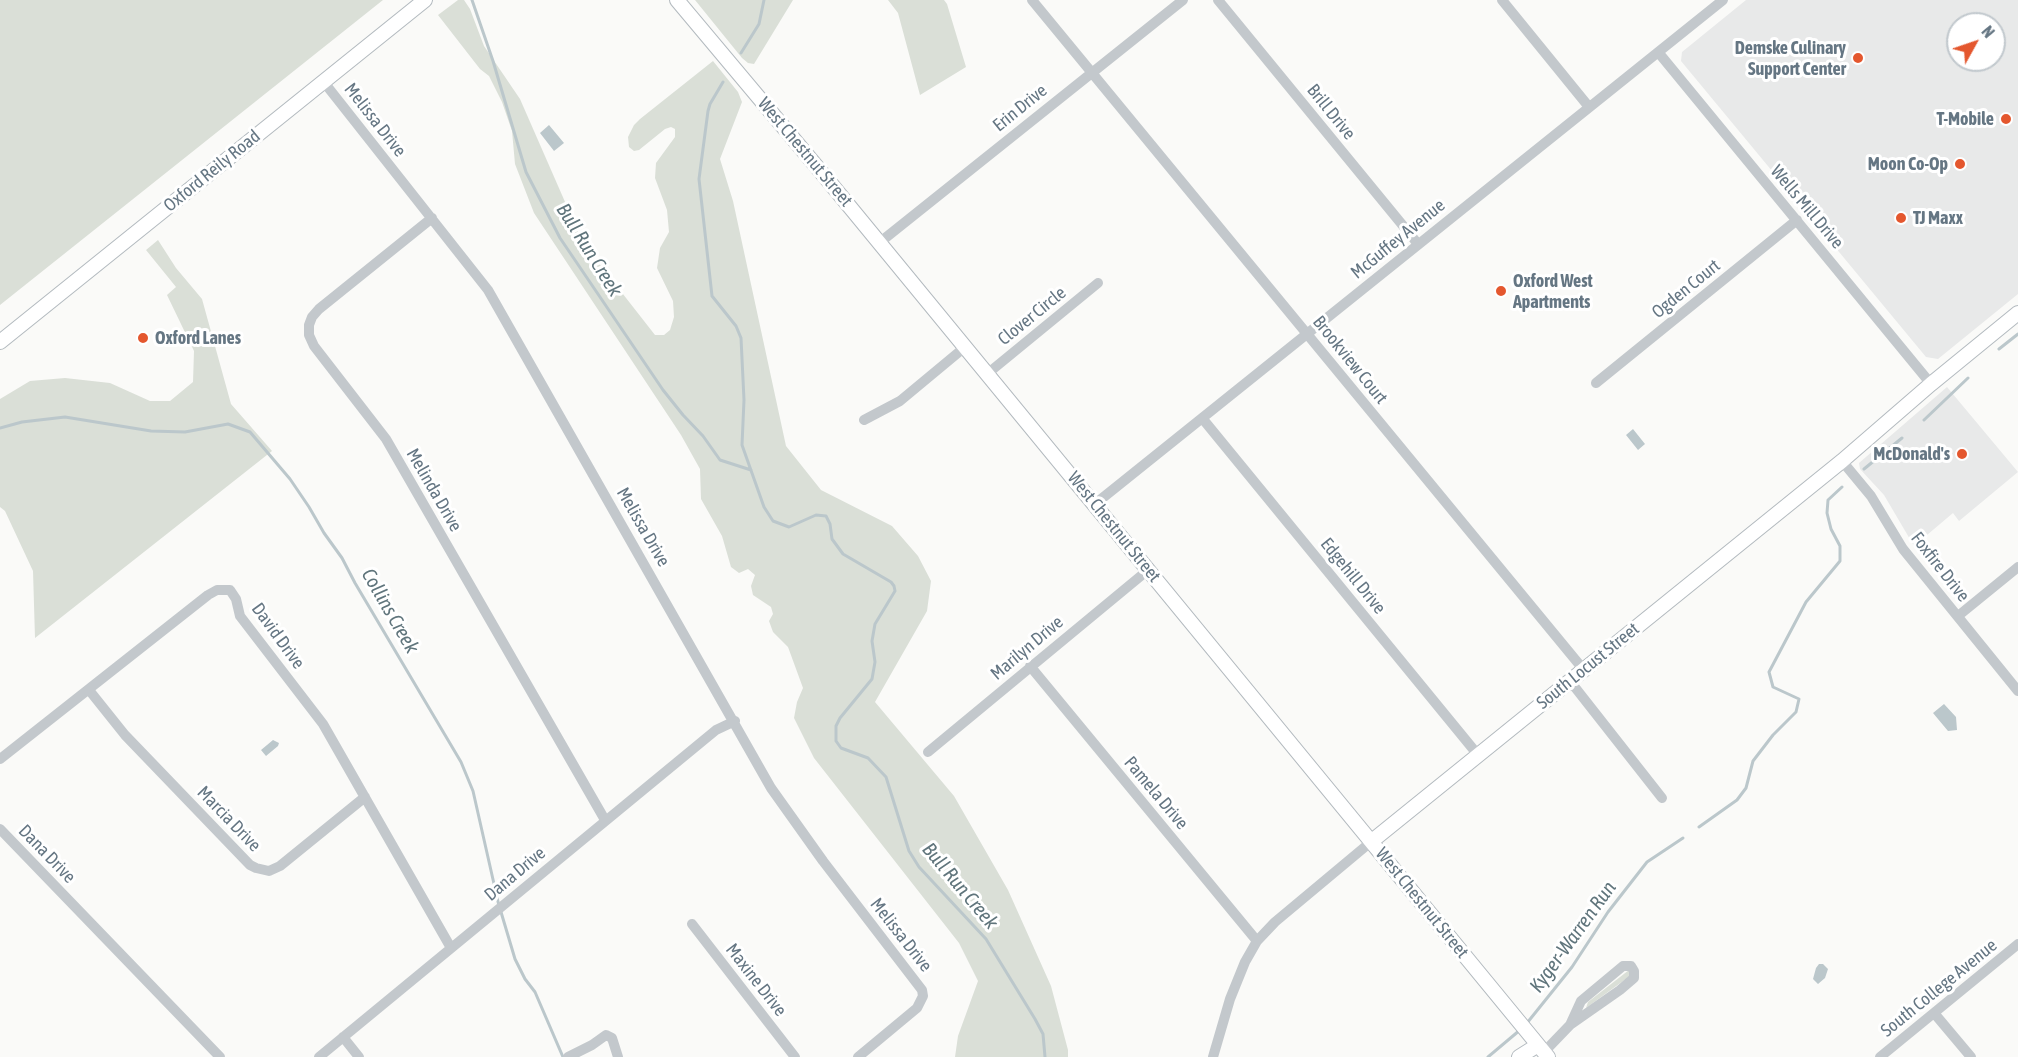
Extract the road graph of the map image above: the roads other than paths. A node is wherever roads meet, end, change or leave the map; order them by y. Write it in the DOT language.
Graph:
graph roads {
  1 [pos="425,0"];
  2 [pos="676,0"];
  3 [pos="1032,0"];
  4 [pos="1183,0"];
  5 [pos="1218,0"];
  6 [pos="1502,0"];
  7 [pos="1723,0"];
  8 [pos="1658,52"];
  9 [pos="1091,72"];
  10 [pos="323,81"];
  11 [pos="1589,107"];
  12 [pos="432,218"];
  13 [pos="1797,220"];
  14 [pos="879,243"];
  15 [pos="1418,244"];
  16 [pos="1098,283"];
  17 [pos="2018,313"];
  18 [pos="1307,334"];
  19 [pos="0,342"];
  20 [pos="965,347"];
  21 [pos="987,375"];
  22 [pos="1596,383"];
  23 [pos="1931,384"];
  24 [pos="1202,418"];
  25 [pos="864,420"];
  26 [pos="1842,461"];
  27 [pos="1095,504"];
  28 [pos="2018,567"];
  29 [pos="1148,570"];
  30 [pos="1958,616"];
  31 [pos="1030,666"];
  32 [pos="1583,669"];
  33 [pos="1570,681"];
  34 [pos="88,690"];
  35 [pos="2018,691"];
  36 [pos="735,721"];
  37 [pos="928,752"];
  38 [pos="1478,755"];
  39 [pos="0,759"];
  40 [pos="365,797"];
  41 [pos="1662,798"];
  42 [pos="605,820"];
  43 [pos="0,829"];
  44 [pos="1372,841"];
  45 [pos="692,924"];
  46 [pos="1257,941"];
  47 [pos="2018,944"];
  48 [pos="451,948"];
  49 [pos="1934,1013"];
  50 [pos="1570,1025"];
  51 [pos="343,1037"];
  52 [pos="1543,1051"];
  53 [pos="220,1057"];
  54 [pos="319,1057"];
  55 [pos="359,1057"];
  56 [pos="569,1057"];
  57 [pos="618,1057"];
  58 [pos="795,1057"];
  59 [pos="858,1057"];
  60 [pos="1214,1057"];
  61 [pos="1519,1057"];
  62 [pos="1880,1057"];
  63 [pos="1971,1057"];
  1 -- 10 [label="main road, Oxford Reily Road"];
  2 -- 14 [label="main road, West Chestnut Street"];
  3 -- 9 [label="street, Brookview Court"];
  4 -- 9 [label="street, Erin Drive"];
  5 -- 15 [label="street, Brill Drive"];
  6 -- 11 [label="street"];
  7 -- 8 [label="street, McGuffey Avenue"];
  8 -- 11 [label="street, McGuffey Avenue"];
  8 -- 13 [label="street, Wells Mill Drive"];
  9 -- 14 [label="street, Erin Drive"];
  9 -- 18 [label="street, Brookview Court"];
  10 -- 12 [label="street, Melissa Drive"];
  10 -- 19 [label="main road, Oxford Reily Road"];
  11 -- 15 [label="street, McGuffey Avenue"];
  12 -- 36 [label="street, Melissa Drive"];
  12 -- 42 [label="street, Melinda Drive"];
  13 -- 22 [label="street, Ogden Court"];
  13 -- 23 [label="street, Wells Mill Drive"];
  14 -- 20 [label="main road, West Chestnut Street"];
  15 -- 18 [label="street, McGuffey Avenue"];
  16 -- 21 [label="street, Clover Circle"];
  17 -- 23 [label="main road, South Locust Street"];
  18 -- 24 [label="street, McGuffey Avenue"];
  18 -- 32 [label="street, Brookview Court"];
  20 -- 21 [label="main road, West Chestnut Street"];
  20 -- 25 [label="street"];
  21 -- 27 [label="main road, West Chestnut Street"];
  23 -- 26 [label="main road, South Locust Street"];
  24 -- 27 [label="street, McGuffey Avenue"];
  24 -- 38 [label="street, Edgehill Drive"];
  26 -- 30 [label="street, Foxfire Drive"];
  26 -- 32 [label="main road, South Locust Street"];
  27 -- 29 [label="main road, West Chestnut Street"];
  28 -- 30 [label="street"];
  29 -- 31 [label="street, Marilyn Drive"];
  29 -- 44 [label="main road, West Chestnut Street"];
  30 -- 35 [label="street, Foxfire Drive"];
  31 -- 37 [label="street, Marilyn Drive"];
  31 -- 46 [label="street, Pamela Drive"];
  32 -- 33 [label="main road, South Locust Street"];
  33 -- 38 [label="main road, South Locust Street"];
  33 -- 41 [label="street"];
  34 -- 39 [label="street, David Drive"];
  34 -- 40 [label="street, Marcia Drive"];
  34 -- 40 [label="street, David Drive"];
  36 -- 42 [label="street, Dana Drive"];
  36 -- 59 [label="street, Melissa Drive"];
  38 -- 44 [label="main road, South Locust Street"];
  40 -- 48 [label="street, David Drive"];
  42 -- 48 [label="street, Dana Drive"];
  43 -- 53 [label="street, Dana Drive"];
  44 -- 46 [label="street, South Locust Street"];
  44 -- 52 [label="main road, West Chestnut Street"];
  45 -- 58 [label="street, Maxine Drive"];
  46 -- 60 [label="street, South Locust Street"];
  47 -- 49 [label="street, South College Avenue"];
  48 -- 51 [label="street, Dana Drive"];
  49 -- 62 [label="street, South College Avenue"];
  49 -- 63 [label="street"];
  50 -- 50 [label="street"];
  50 -- 52 [label="street"];
  51 -- 54 [label="street, Dana Drive"];
  51 -- 55 [label="street"];
  52 -- 61 [label="main road"];
  56 -- 57 [label="street"];
}
